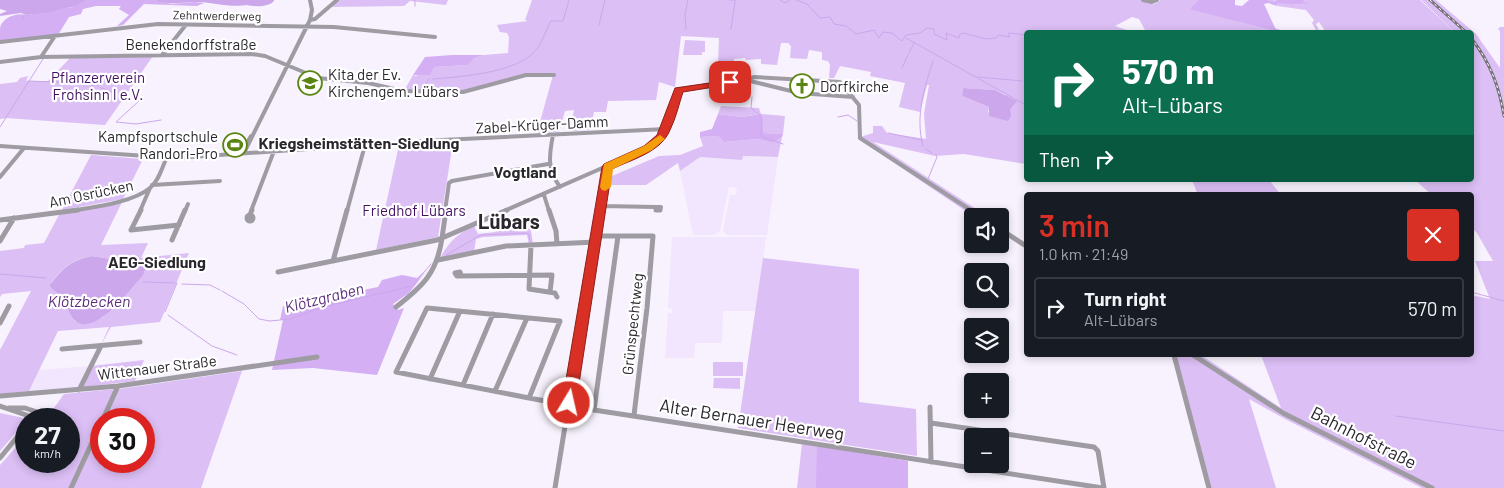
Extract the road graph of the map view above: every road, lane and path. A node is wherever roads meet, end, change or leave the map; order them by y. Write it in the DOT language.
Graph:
graph roads {
  1 [pos="310,0"];
  2 [pos="337,0"];
  3 [pos="1157,0"];
  4 [pos="1145,1"];
  5 [pos="310,20"];
  6 [pos="185,26"];
  7 [pos="307,27"];
  8 [pos="55,36"];
  9 [pos="434,37"];
  10 [pos="0,42"];
  11 [pos="162,55"];
  12 [pos="42,57"];
  13 [pos="0,62"];
  14 [pos="288,66"];
  15 [pos="554,75"];
  16 [pos="762,77"];
  17 [pos="744,80"];
  18 [pos="762,83"];
  19 [pos="853,98"];
  20 [pos="666,129"];
  21 [pos="553,135"];
  22 [pos="365,144"];
  23 [pos="0,146"];
  24 [pos="24,148"];
  25 [pos="272,151"];
  26 [pos="242,153"];
  27 [pos="167,158"];
  28 [pos="548,164"];
  29 [pos="608,167"];
  30 [pos="0,178"];
  31 [pos="220,181"];
  32 [pos="151,187"];
  33 [pos="560,187"];
  34 [pos="544,195"];
  35 [pos="188,204"];
  36 [pos="602,206"];
  37 [pos="656,207"];
  38 [pos="968,208"];
  39 [pos="249,217"];
  40 [pos="14,218"];
  41 [pos="0,220"];
  42 [pos="179,225"];
  43 [pos="1009,235"];
  44 [pos="597,236"];
  45 [pos="618,236"];
  46 [pos="442,238"];
  47 [pos="172,240"];
  48 [pos="0,241"];
  49 [pos="596,242"];
  50 [pos="558,244"];
  51 [pos="531,245"];
  52 [pos="1024,245"];
  53 [pos="438,260"];
  54 [pos="333,261"];
  55 [pos="278,272"];
  56 [pos="531,275"];
  57 [pos="461,276"];
  58 [pos="550,292"];
  59 [pos="557,296"];
  60 [pos="9,306"];
  61 [pos="396,307"];
  62 [pos="460,311"];
  63 [pos="493,314"];
  64 [pos="527,318"];
  65 [pos="0,323"];
  66 [pos="140,342"];
  67 [pos="101,346"];
  68 [pos="62,349"];
  69 [pos="317,357"];
  70 [pos="1175,357"];
  71 [pos="1196,357"];
  72 [pos="430,379"];
  73 [pos="463,385"];
  74 [pos="118,386"];
  75 [pos="79,390"];
  76 [pos="496,391"];
  77 [pos="0,396"];
  78 [pos="529,398"];
  79 [pos="0,406"];
  80 [pos="568,406"];
  81 [pos="930,407"];
  82 [pos="9,408"];
  83 [pos="21,408"];
  84 [pos="108,408"];
  85 [pos="15,410"];
  86 [pos="594,410"];
  87 [pos="634,415"];
  88 [pos="931,423"];
  89 [pos="15,441"];
  90 [pos="90,447"];
  91 [pos="0,458"];
  92 [pos="931,462"];
  93 [pos="71,488"];
  94 [pos="555,488"];
  95 [pos="1103,488"];
  96 [pos="1209,488"];
  97 [pos="1432,488"];
  1 -- 5 [label="street"];
  2 -- 5 [label="street"];
  3 -- 4 [label="street"];
  5 -- 7 [label="street"];
  6 -- 11 [label="street"];
  7 -- 8 [label="street, Zehntwerderweg"];
  7 -- 9 [label="street, Zehntwerderweg"];
  7 -- 14 [label="street"];
  8 -- 10 [label="street, Zehntwerderweg"];
  8 -- 12 [label="street"];
  11 -- 12 [label="street, Benekendorffstraße"];
  11 -- 14 [label="street, Benekendorffstraße"];
  12 -- 13 [label="street, Benekendorffstraße"];
  14 -- 15 [label="street, Benekendorffstraße"];
  14 -- 26 [label="street"];
  16 -- 17 [label="street"];
  16 -- 18 [label="street"];
  16 -- 19 [label="street"];
  17 -- 18 [label="street"];
  17 -- 20 [label="street"];
  18 -- 19 [label="street"];
  19 -- 38 [label="street"];
  20 -- 21 [label="street, Zabel-Krüger-Damm"];
  20 -- 29 [label="street"];
  21 -- 22 [label="street, Zabel-Krüger-Damm"];
  21 -- 28 [label="street"];
  22 -- 25 [label="street, Zabel-Krüger-Damm"];
  22 -- 54 [label="street"];
  23 -- 24 [label="street, Zabel-Krüger-Damm"];
  24 -- 27 [label="street, Zabel-Krüger-Damm"];
  24 -- 30 [label="street"];
  25 -- 26 [label="street, Zabel-Krüger-Damm"];
  25 -- 39 [label="street"];
  26 -- 27 [label="street, Zabel-Krüger-Damm"];
  27 -- 32 [label="street, Am Osrücken"];
  28 -- 33 [label="street"];
  28 -- 46 [label="street"];
  29 -- 33 [label="street"];
  29 -- 36 [label="street"];
  31 -- 32 [label="street"];
  32 -- 40 [label="street, Am Osrücken"];
  32 -- 42 [label="street"];
  33 -- 34 [label="street"];
  34 -- 46 [label="street"];
  34 -- 50 [label="street"];
  35 -- 42 [label="street"];
  36 -- 37 [label="street"];
  36 -- 44 [label="street"];
  40 -- 41 [label="street, Am Osrücken"];
  40 -- 48 [label="street"];
  42 -- 47 [label="street"];
  43 -- 52 [label="street"];
  44 -- 45 [label="street"];
  44 -- 49 [label="street"];
  45 -- 86 [label="street"];
  45 -- 87 [label="street, Grünspechtweg"];
  46 -- 53 [label="street"];
  46 -- 54 [label="street"];
  49 -- 50 [label="street"];
  49 -- 80 [label="street"];
  50 -- 51 [label="street"];
  51 -- 53 [label="street"];
  51 -- 56 [label="street"];
  53 -- 61 [label="street"];
  54 -- 55 [label="street"];
  56 -- 57 [label="street"];
  56 -- 58 [label="street"];
  56 -- 58 [label="street"];
  58 -- 59 [label="street"];
  60 -- 65 [label="street"];
  62 -- 63 [label="street"];
  62 -- 72 [label="street"];
  62 -- 72 [label="street, Alter Bernauer Heerweg"];
  63 -- 64 [label="street"];
  63 -- 73 [label="street"];
  64 -- 76 [label="street"];
  64 -- 78 [label="street"];
  66 -- 67 [label="street"];
  67 -- 68 [label="street"];
  67 -- 75 [label="street"];
  69 -- 74 [label="street, Wittenauer Straße"];
  70 -- 96 [label="street"];
  71 -- 97 [label="street, Bahnhofstraße"];
  72 -- 73 [label="street, Alter Bernauer Heerweg"];
  73 -- 76 [label="street, Alter Bernauer Heerweg"];
  74 -- 75 [label="street, Wittenauer Straße"];
  74 -- 84 [label="street"];
  75 -- 77 [label="street, Wittenauer Straße"];
  76 -- 78 [label="street, Alter Bernauer Heerweg"];
  78 -- 80 [label="street, Alter Bernauer Heerweg"];
  79 -- 82 [label="street"];
  80 -- 86 [label="street, Alter Bernauer Heerweg"];
  80 -- 94 [label="street"];
  81 -- 88 [label="street"];
  82 -- 83 [label="street"];
  82 -- 85 [label="street"];
  86 -- 87 [label="street, Alter Bernauer Heerweg"];
  87 -- 92 [label="street, Alter Bernauer Heerweg"];
  88 -- 92 [label="street"];
  88 -- 95 [label="street"];
  89 -- 91 [label="street"];
  90 -- 93 [label="street"];
  92 -- 95 [label="street, Alter Bernauer Heerweg"];
}
